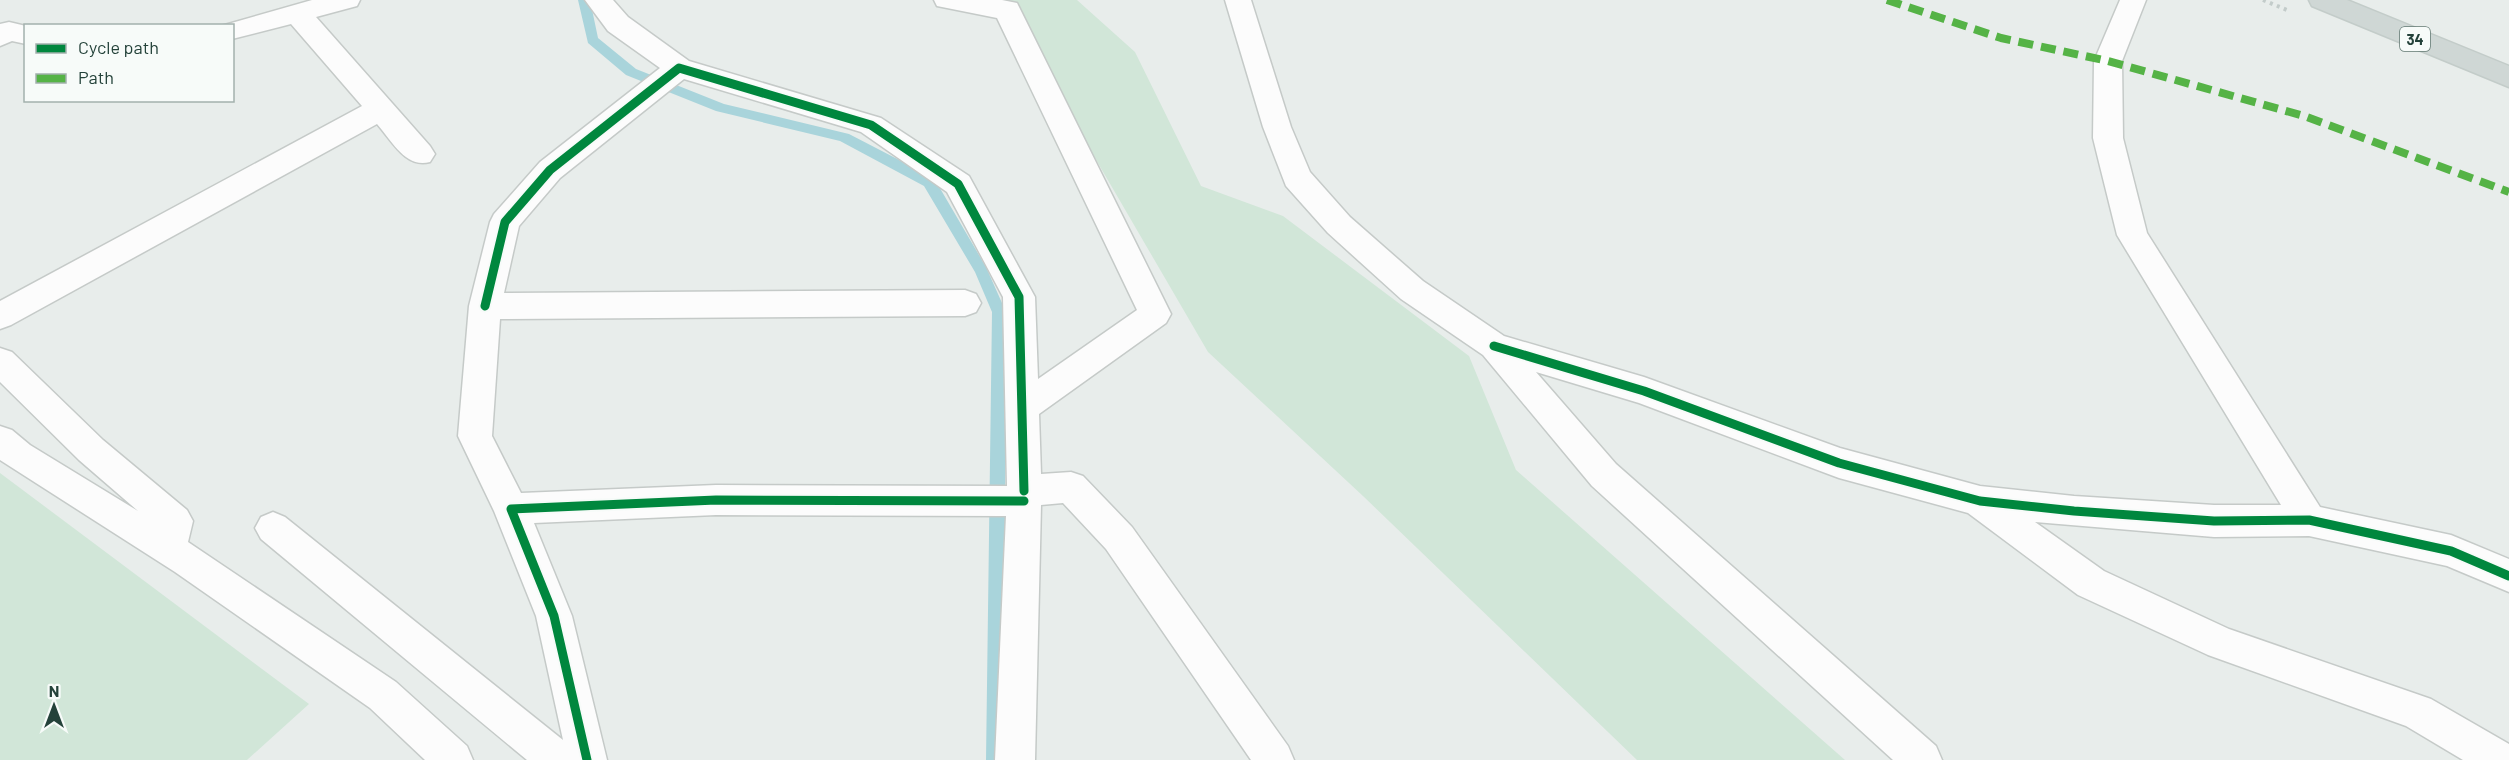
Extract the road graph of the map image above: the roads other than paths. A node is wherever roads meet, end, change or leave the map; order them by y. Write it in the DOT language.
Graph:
graph roads {
  1 [pos="347,0"];
  2 [pos="598,0"];
  3 [pos="947,0"];
  4 [pos="1238,0"];
  5 [pos="2133,0"];
  6 [pos="2322,0"];
  7 [pos="298,14"];
  8 [pos="234,30"];
  9 [pos="24,35"];
  10 [pos="0,36"];
  11 [pos="678,69"];
  12 [pos="2509,77"];
  13 [pos="380,109"];
  14 [pos="420,154"];
  15 [pos="965,303"];
  16 [pos="485,306"];
  17 [pos="0,316"];
  18 [pos="1494,346"];
  19 [pos="0,361"];
  20 [pos="1022,408"];
  21 [pos="0,440"];
  22 [pos="1023,498"];
  23 [pos="1980,501"];
  24 [pos="511,509"];
  25 [pos="2309,520"];
  26 [pos="273,528"];
  27 [pos="168,549"];
  28 [pos="2509,576"];
  29 [pos="453,760"];
  30 [pos="557,760"];
  31 [pos="587,760"];
  32 [pos="1015,760"];
  33 [pos="1274,760"];
  34 [pos="1922,760"];
  35 [pos="2500,760"];
  1 -- 7 [label="street"];
  2 -- 11 [label="street"];
  3 -- 20 [label="street"];
  4 -- 18 [label="street"];
  5 -- 25 [label="street"];
  6 -- 12 [label="main road, 34"];
  7 -- 8 [label="street"];
  7 -- 13 [label="street"];
  9 -- 10 [label="street"];
  11 -- 16 [label="street"];
  11 -- 20 [label="street"];
  13 -- 14 [label="street"];
  13 -- 17 [label="street"];
  15 -- 16 [label="street"];
  16 -- 24 [label="street"];
  18 -- 23 [label="street"];
  18 -- 34 [label="street"];
  19 -- 27 [label="street"];
  20 -- 22 [label="street"];
  21 -- 27 [label="street"];
  22 -- 24 [label="street"];
  22 -- 32 [label="street"];
  22 -- 33 [label="street"];
  23 -- 25 [label="street"];
  23 -- 35 [label="street"];
  24 -- 31 [label="street"];
  25 -- 28 [label="street"];
  26 -- 30 [label="street"];
  27 -- 29 [label="street"];
}
